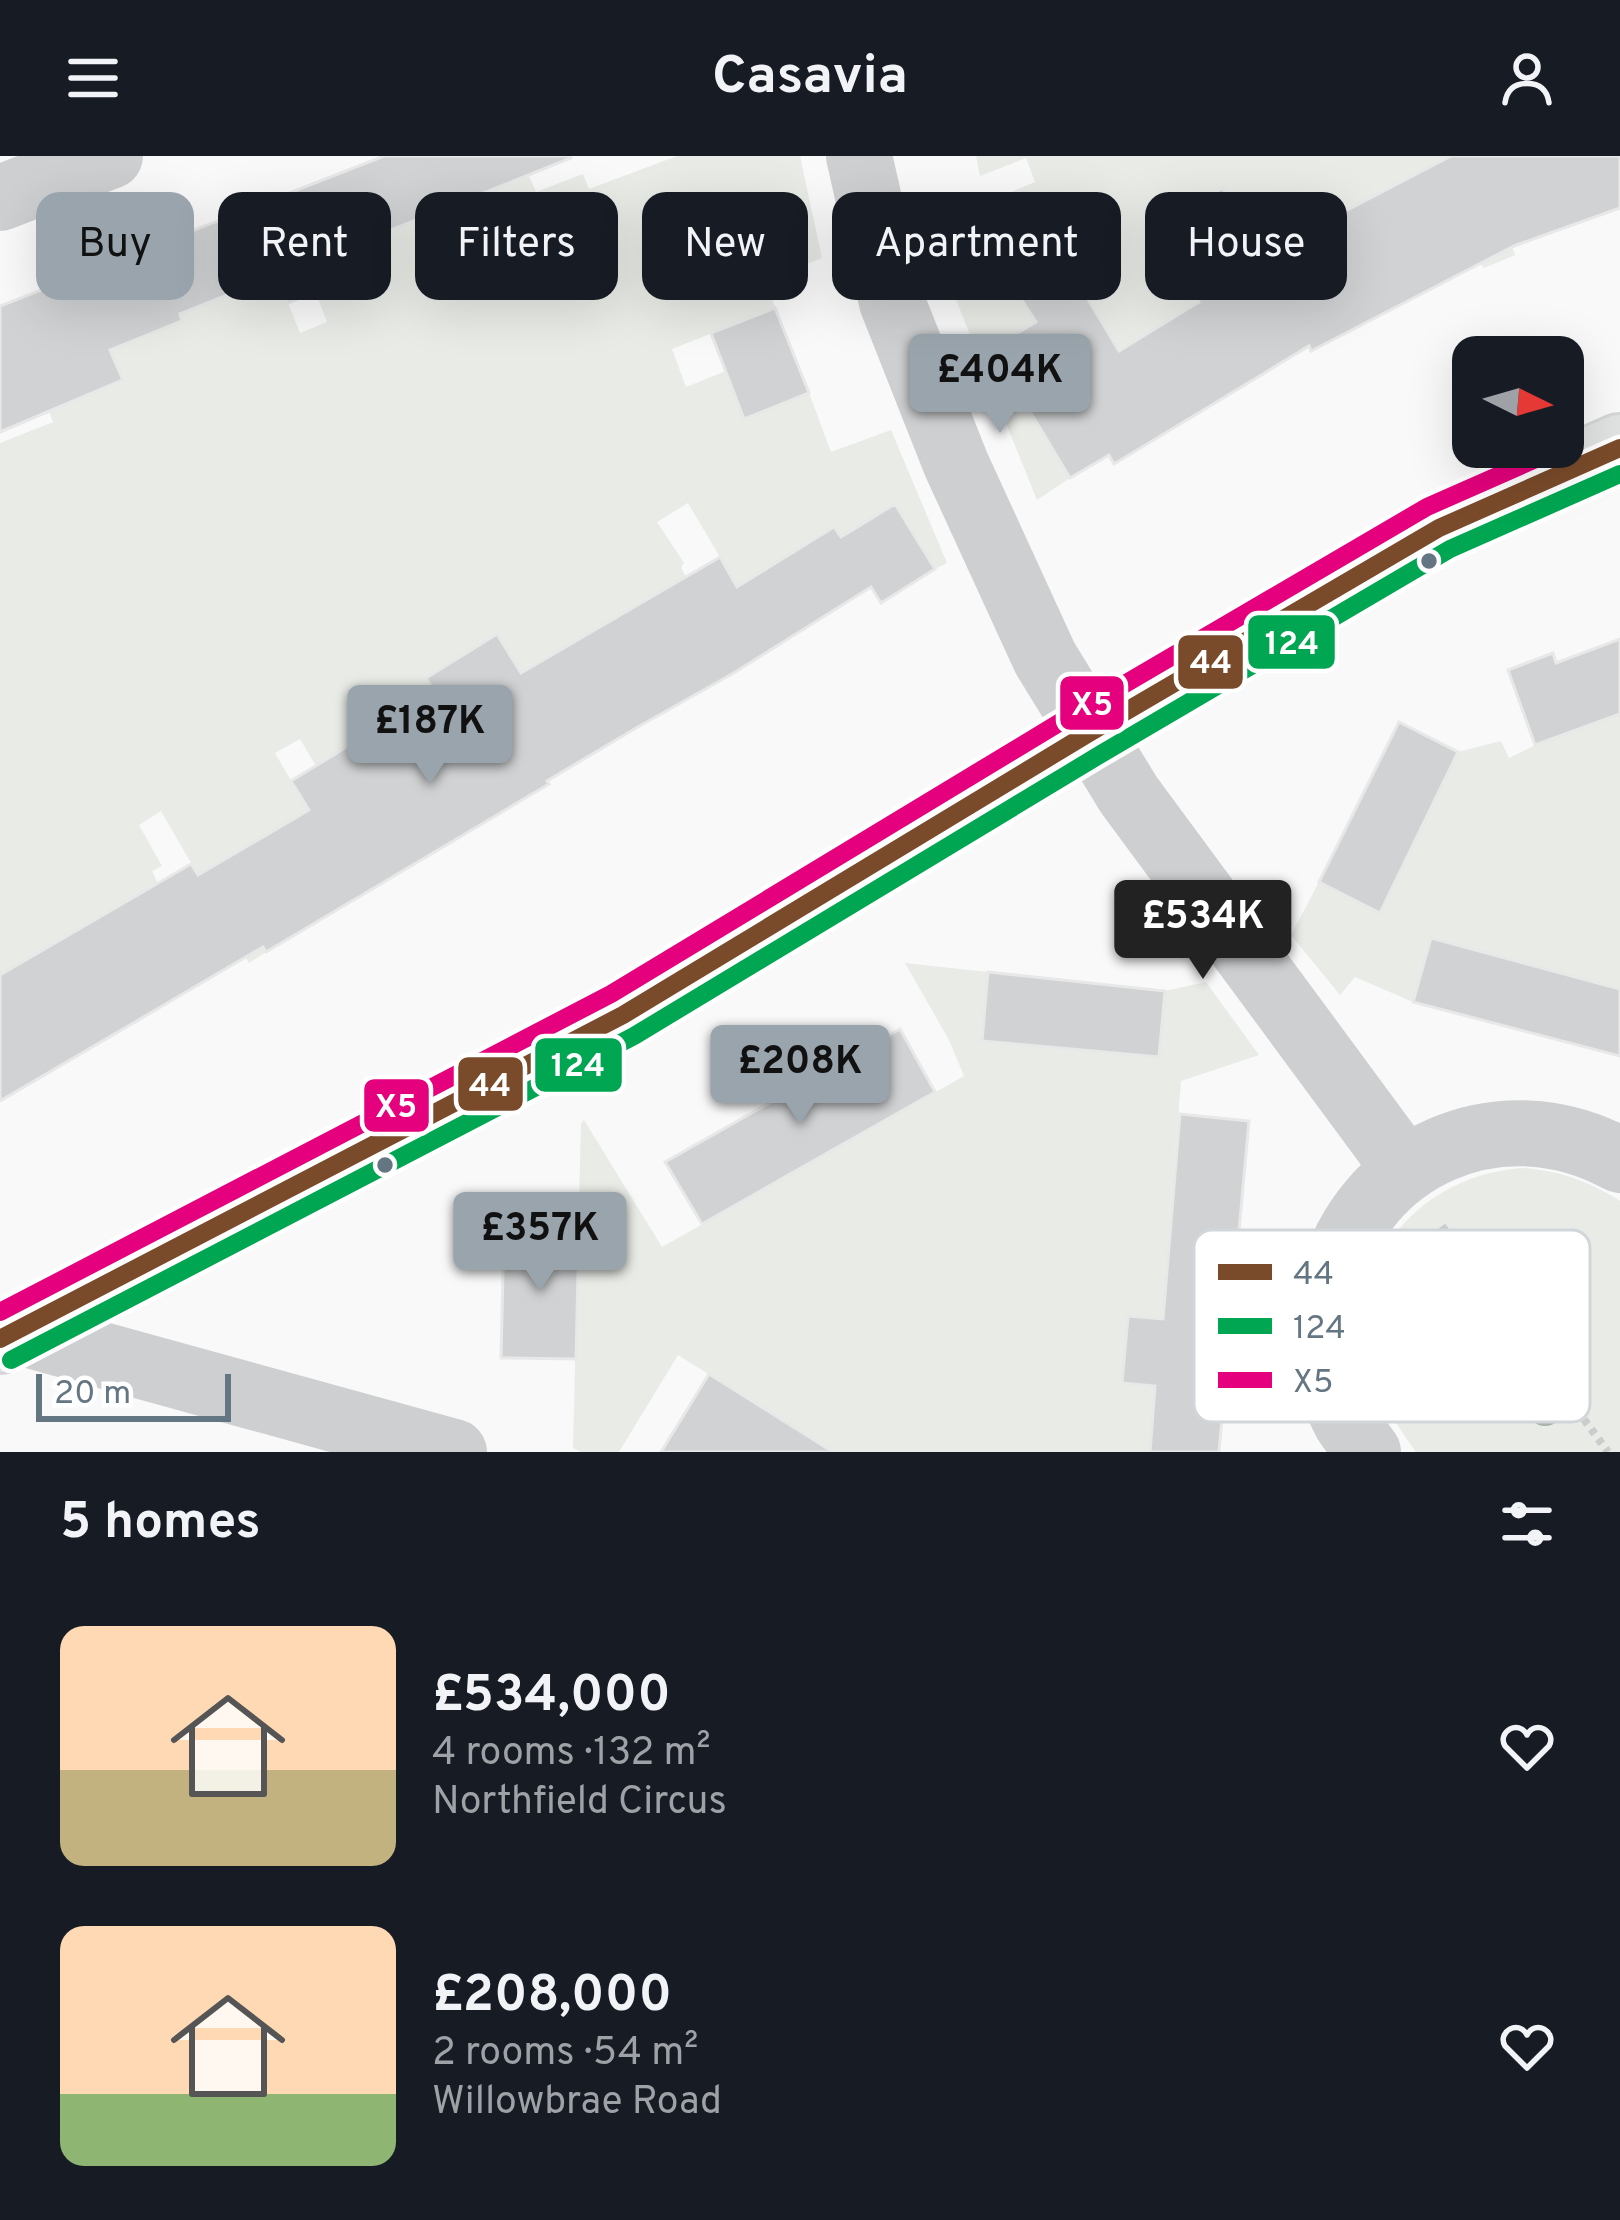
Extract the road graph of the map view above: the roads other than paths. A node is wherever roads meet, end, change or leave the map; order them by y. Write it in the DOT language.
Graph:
graph roads {
  1 [pos="110,156"];
  2 [pos="859,156"];
  3 [pos="0,198"];
  4 [pos="1620,448"];
  5 [pos="1089,733"];
  6 [pos="1620,1160"];
  7 [pos="1405,1169"];
  8 [pos="1351,1230"];
  9 [pos="7,1335"];
  10 [pos="1346,1422"];
  11 [pos="454,1452"];
  12 [pos="1368,1452"];
  1 -- 3 [label="street"];
  2 -- 5 [label="street"];
  4 -- 5 [label="main road"];
  5 -- 7 [label="street"];
  5 -- 9 [label="main road"];
  6 -- 7 [label="street"];
  7 -- 8 [label="street"];
  9 -- 11 [label="street"];
  10 -- 12 [label="street"];
}
